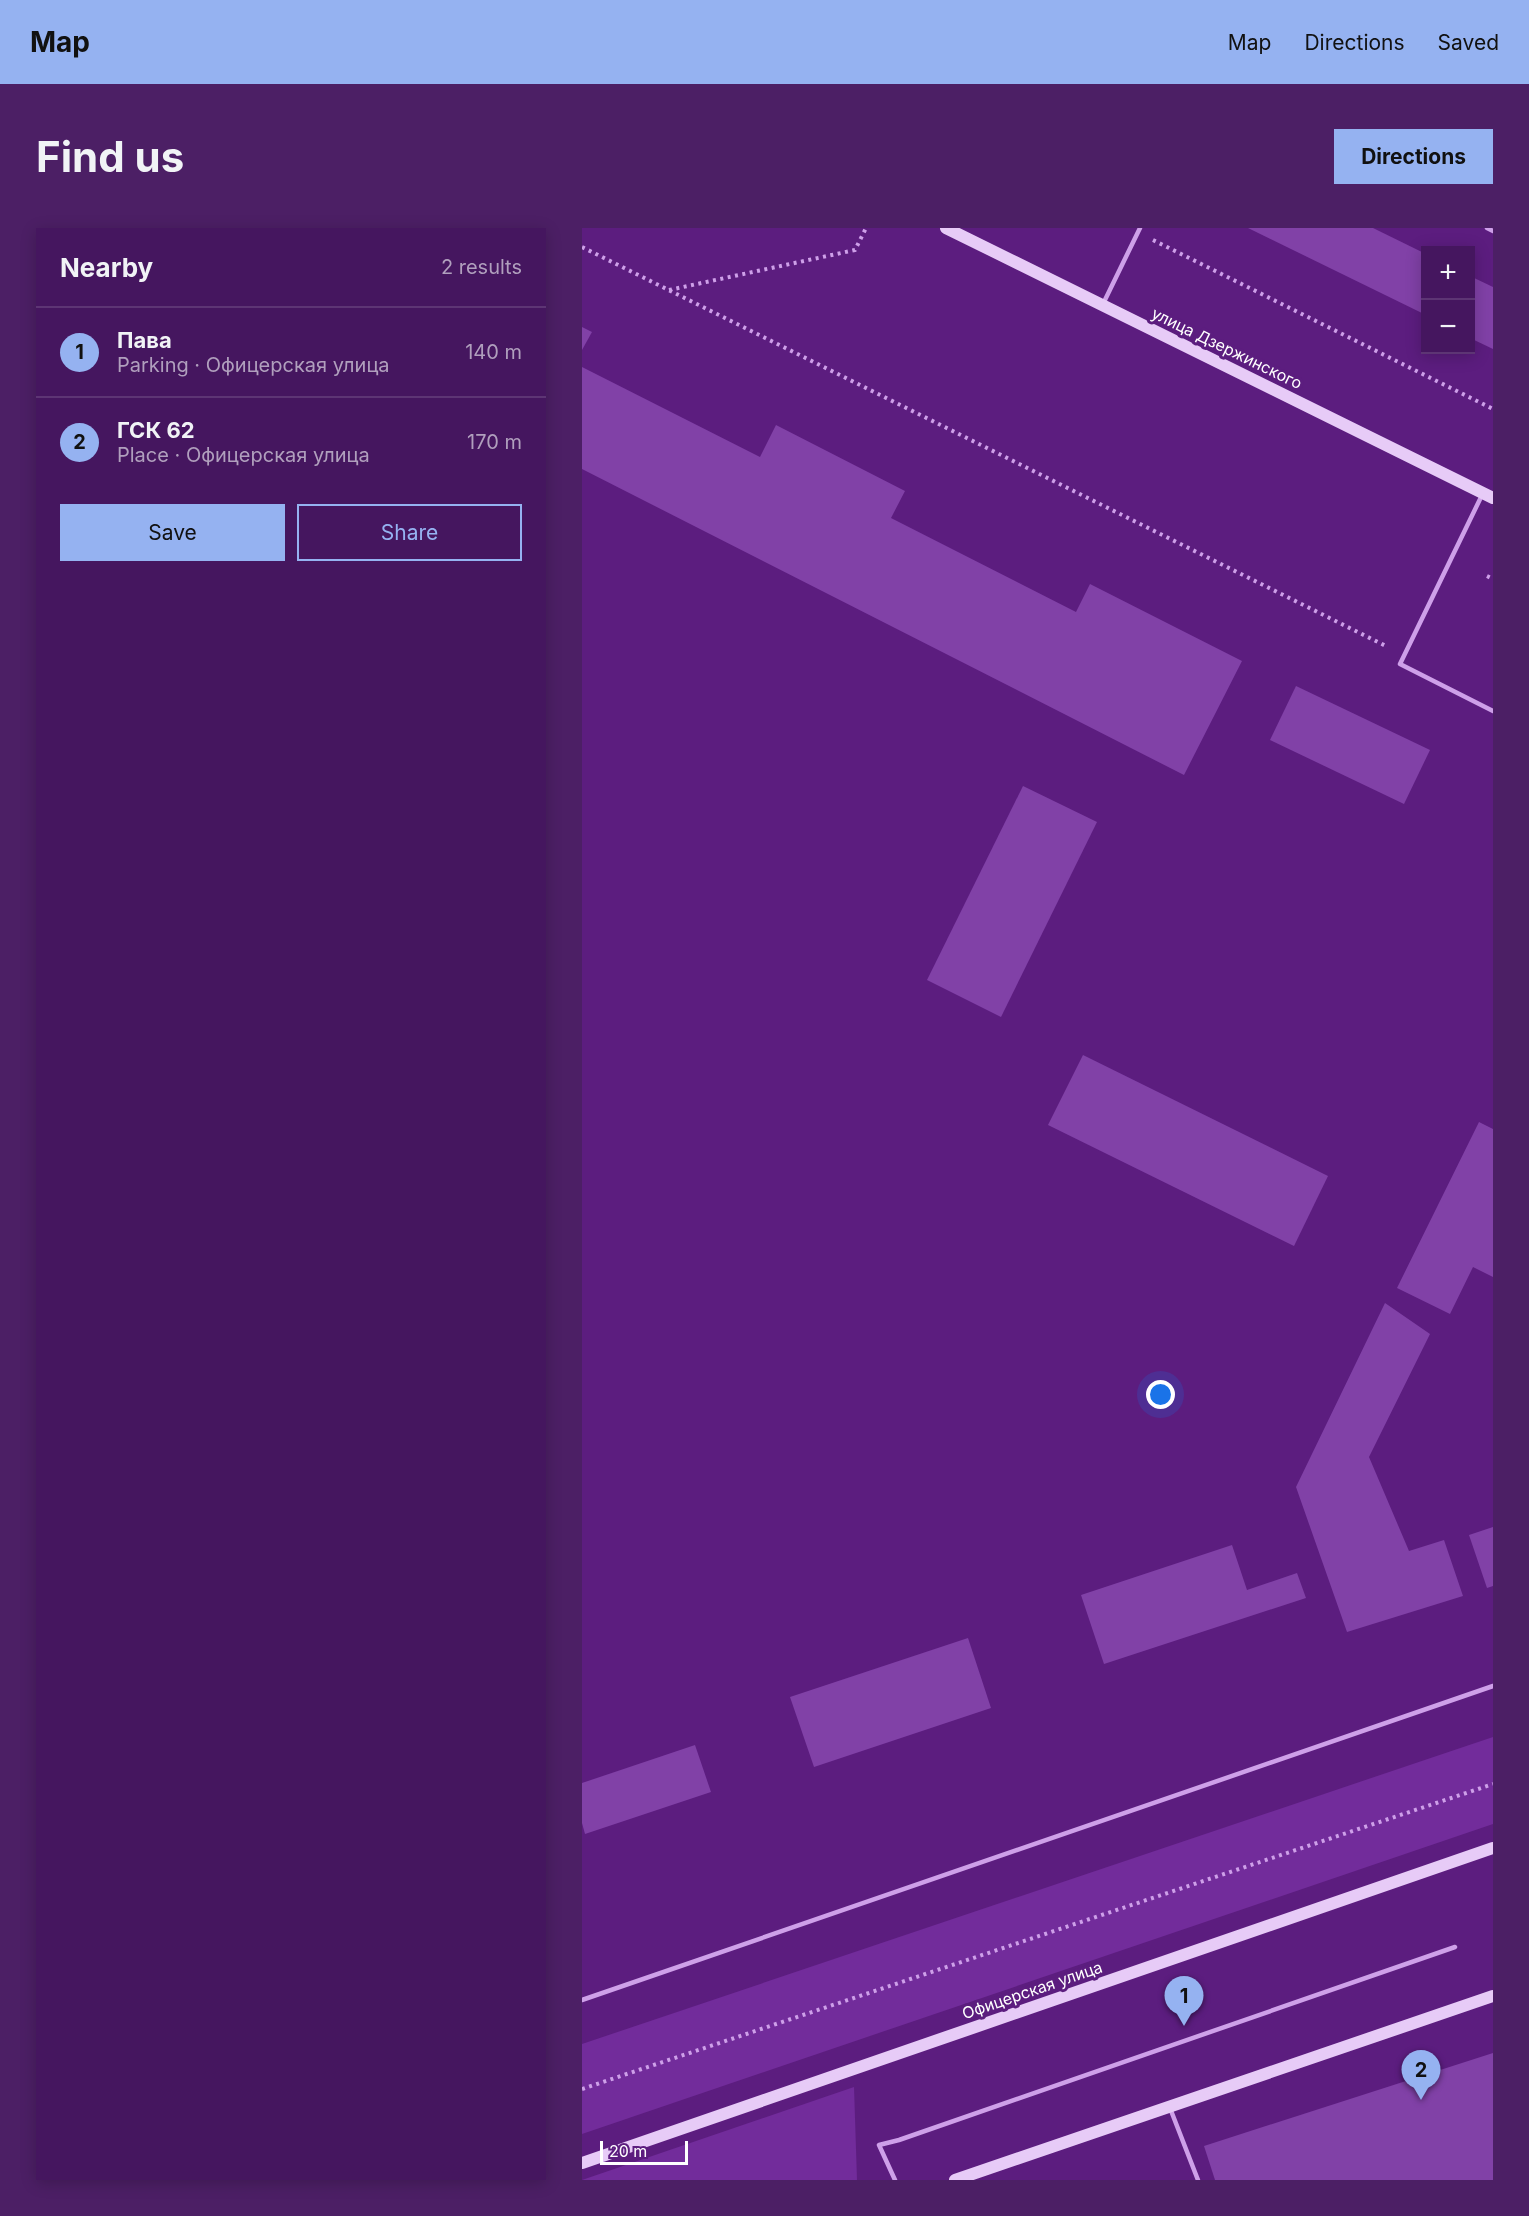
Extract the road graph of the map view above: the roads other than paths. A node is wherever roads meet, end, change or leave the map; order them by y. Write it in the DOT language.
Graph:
graph roads {
  1 [pos="946,228"];
  2 [pos="1487,228"];
  3 [pos="1139,230"];
  4 [pos="1493,231"];
  5 [pos="1102,305"];
  6 [pos="1488,495"];
  7 [pos="1493,711"];
  8 [pos="1493,1686"];
  9 [pos="1493,1848"];
  10 [pos="1455,1947"];
  11 [pos="1493,1996"];
  12 [pos="582,2000"];
  13 [pos="1169,2106"];
  14 [pos="582,2163"];
  15 [pos="895,2180"];
  16 [pos="955,2180"];
  17 [pos="1198,2180"];
  1 -- 5 [label="main road, улица Дзержинского"];
  2 -- 4 [label="lane"];
  3 -- 5 [label="lane"];
  5 -- 6 [label="main road, улица Дзержинского"];
  6 -- 7 [label="lane"];
  8 -- 12 [label="lane"];
  9 -- 14 [label="main road, Офицерская улица"];
  10 -- 15 [label="lane"];
  11 -- 13 [label="main road"];
  13 -- 16 [label="main road"];
  13 -- 17 [label="lane"];
}
